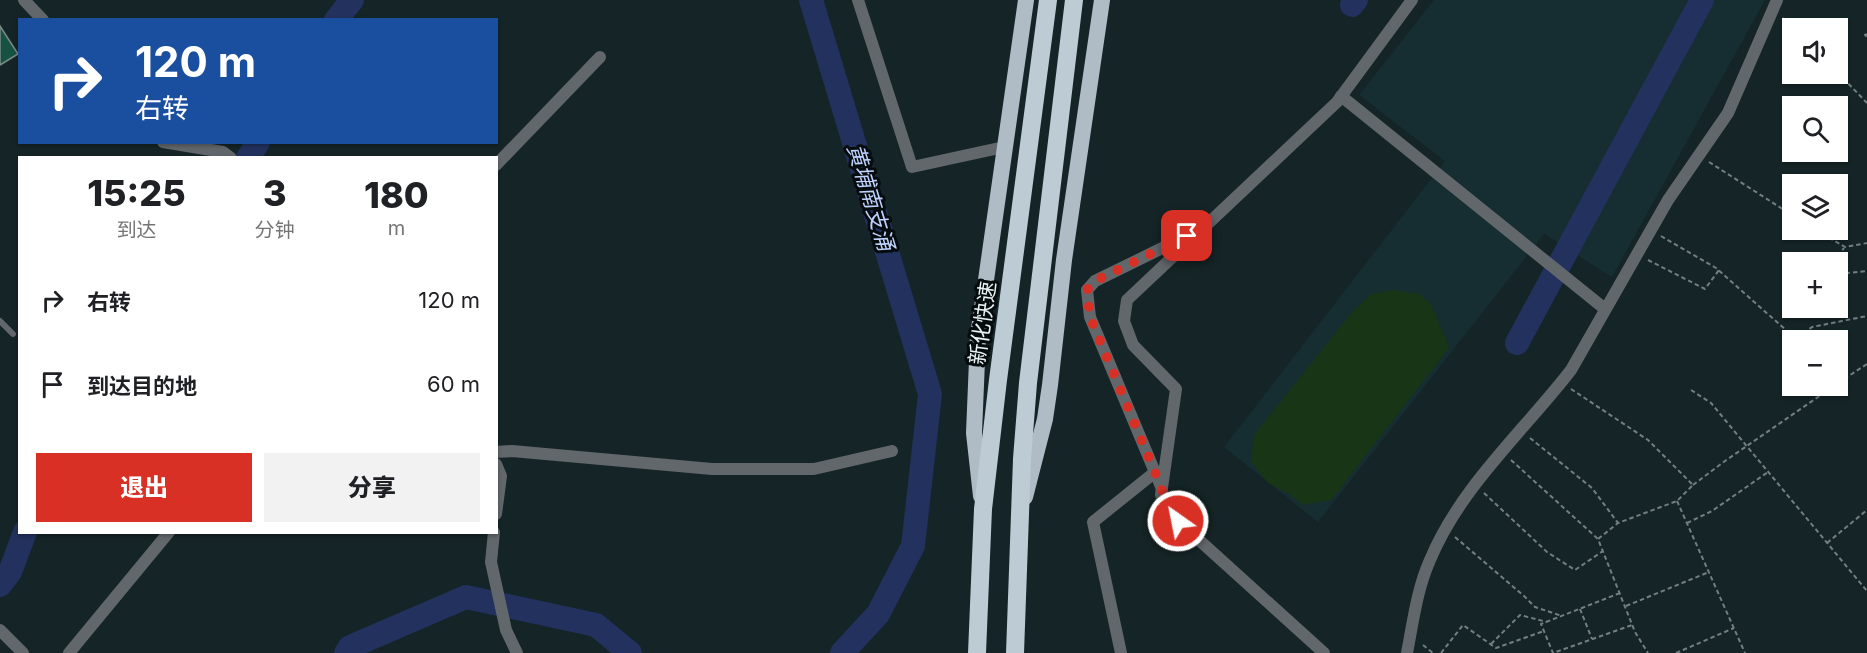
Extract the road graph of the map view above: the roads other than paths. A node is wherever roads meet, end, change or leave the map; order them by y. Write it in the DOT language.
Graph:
graph roads {
  1 [pos="24,0"];
  2 [pos="858,0"];
  3 [pos="1026,0"];
  4 [pos="1048,0"];
  5 [pos="1074,0"];
  6 [pos="1102,0"];
  7 [pos="1412,0"];
  8 [pos="1777,0"];
  9 [pos="41,18"];
  10 [pos="600,57"];
  11 [pos="1341,96"];
  12 [pos="173,144"];
  13 [pos="1004,147"];
  14 [pos="227,155"];
  15 [pos="498,163"];
  16 [pos="1205,227"];
  17 [pos="1605,309"];
  18 [pos="0,321"];
  19 [pos="13,334"];
  20 [pos="498,452"];
  21 [pos="892,452"];
  22 [pos="498,469"];
  23 [pos="1154,473"];
  24 [pos="1162,489"];
  25 [pos="498,499"];
  26 [pos="1022,507"];
  27 [pos="983,509"];
  28 [pos="167,534"];
  29 [pos="494,534"];
  30 [pos="0,630"];
  31 [pos="23,653"];
  32 [pos="69,653"];
  33 [pos="517,653"];
  34 [pos="977,653"];
  35 [pos="1015,653"];
  36 [pos="1121,653"];
  37 [pos="1324,653"];
  38 [pos="1407,653"];
  1 -- 9 [label="street"];
  2 -- 13 [label="street"];
  3 -- 13 [label="highway"];
  4 -- 27 [label="highway, 新化快速"];
  5 -- 26 [label="highway"];
  6 -- 26 [label="highway"];
  7 -- 11 [label="street"];
  8 -- 17 [label="street"];
  10 -- 15 [label="street"];
  11 -- 16 [label="street"];
  11 -- 17 [label="street"];
  12 -- 14 [label="street"];
  13 -- 27 [label="highway"];
  16 -- 23 [label="street"];
  16 -- 24 [label="street"];
  17 -- 38 [label="street"];
  18 -- 19 [label="lane"];
  20 -- 21 [label="street"];
  22 -- 25 [label="street"];
  23 -- 24 [label="street"];
  23 -- 36 [label="street"];
  24 -- 37 [label="street"];
  26 -- 35 [label="highway"];
  27 -- 34 [label="highway, 新化快速"];
  28 -- 32 [label="street"];
  29 -- 33 [label="street"];
  30 -- 31 [label="street"];
}
